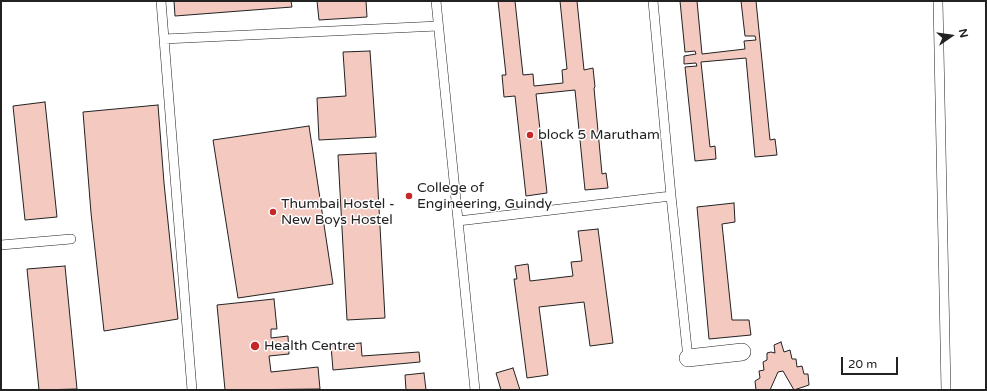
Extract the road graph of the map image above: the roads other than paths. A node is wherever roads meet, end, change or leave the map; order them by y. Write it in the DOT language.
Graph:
graph roads {
  1 [pos="161,1"];
  2 [pos="436,1"];
  3 [pos="653,1"];
  4 [pos="938,1"];
  5 [pos="438,26"];
  6 [pos="164,39"];
  7 [pos="671,196"];
  8 [pos="458,221"];
  9 [pos="71,239"];
  10 [pos="1,245"];
  11 [pos="742,352"];
  12 [pos="688,358"];
  13 [pos="192,390"];
  14 [pos="474,390"];
  15 [pos="946,390"];
  1 -- 6 [label="lane"];
  2 -- 5 [label="lane"];
  3 -- 7 [label="lane"];
  4 -- 15 [label="lane"];
  5 -- 6 [label="lane"];
  5 -- 8 [label="lane"];
  6 -- 13 [label="lane"];
  7 -- 8 [label="lane"];
  7 -- 12 [label="lane"];
  8 -- 14 [label="lane"];
  9 -- 10 [label="lane"];
  11 -- 12 [label="street"];
}
